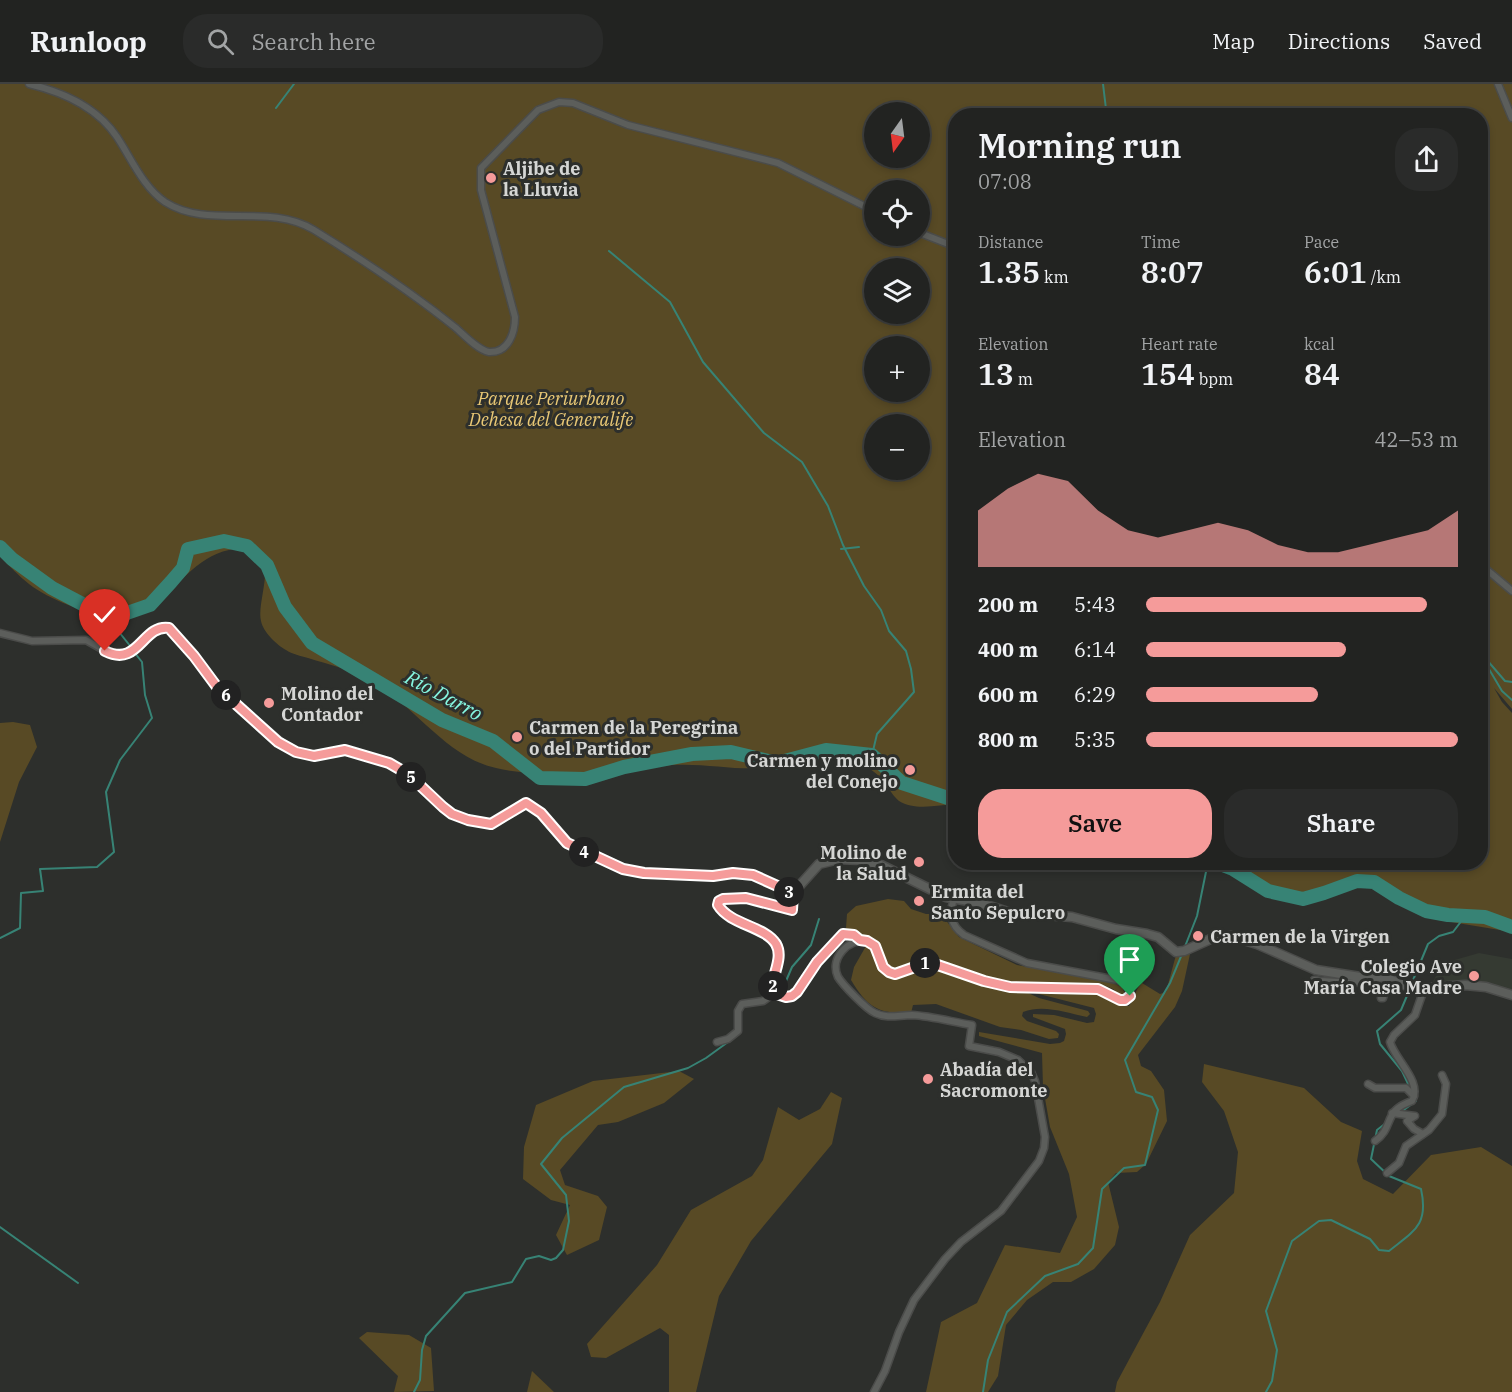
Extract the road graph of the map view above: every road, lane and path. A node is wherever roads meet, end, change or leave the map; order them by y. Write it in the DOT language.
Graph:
graph roads {
  1 [pos="29,84"];
  2 [pos="1498,84"];
  3 [pos="1512,118"];
  4 [pos="864,206"];
  5 [pos="930,237"];
  6 [pos="948,244"];
  7 [pos="1488,571"];
  8 [pos="1512,591"];
  9 [pos="0,633"];
  10 [pos="793,893"];
  11 [pos="954,898"];
  12 [pos="860,940"];
  13 [pos="1388,978"];
  14 [pos="1314,980"];
  15 [pos="1419,989"];
  16 [pos="774,993"];
  17 [pos="1512,995"];
  18 [pos="717,1042"];
  19 [pos="1442,1075"];
  20 [pos="1368,1084"];
  21 [pos="1414,1097"];
  22 [pos="1392,1113"];
  23 [pos="1423,1134"];
  24 [pos="1375,1141"];
  25 [pos="1387,1173"];
  26 [pos="874,1392"];
  1 -- 4 [label="street"];
  2 -- 3 [label="street"];
  5 -- 6 [label="street"];
  7 -- 8 [label="street"];
  9 -- 10 [label="street"];
  10 -- 11 [label="street"];
  10 -- 16 [label="street"];
  11 -- 12 [label="street"];
  11 -- 13 [label="street"];
  12 -- 16 [label="street"];
  12 -- 26 [label="street"];
  13 -- 14 [label="street"];
  13 -- 15 [label="street"];
  15 -- 17 [label="street"];
  15 -- 21 [label="street"];
  16 -- 18 [label="street"];
  19 -- 23 [label="street"];
  20 -- 21 [label="street"];
  21 -- 22 [label="street"];
  22 -- 23 [label="street"];
  22 -- 24 [label="street"];
  23 -- 25 [label="street"];
}
